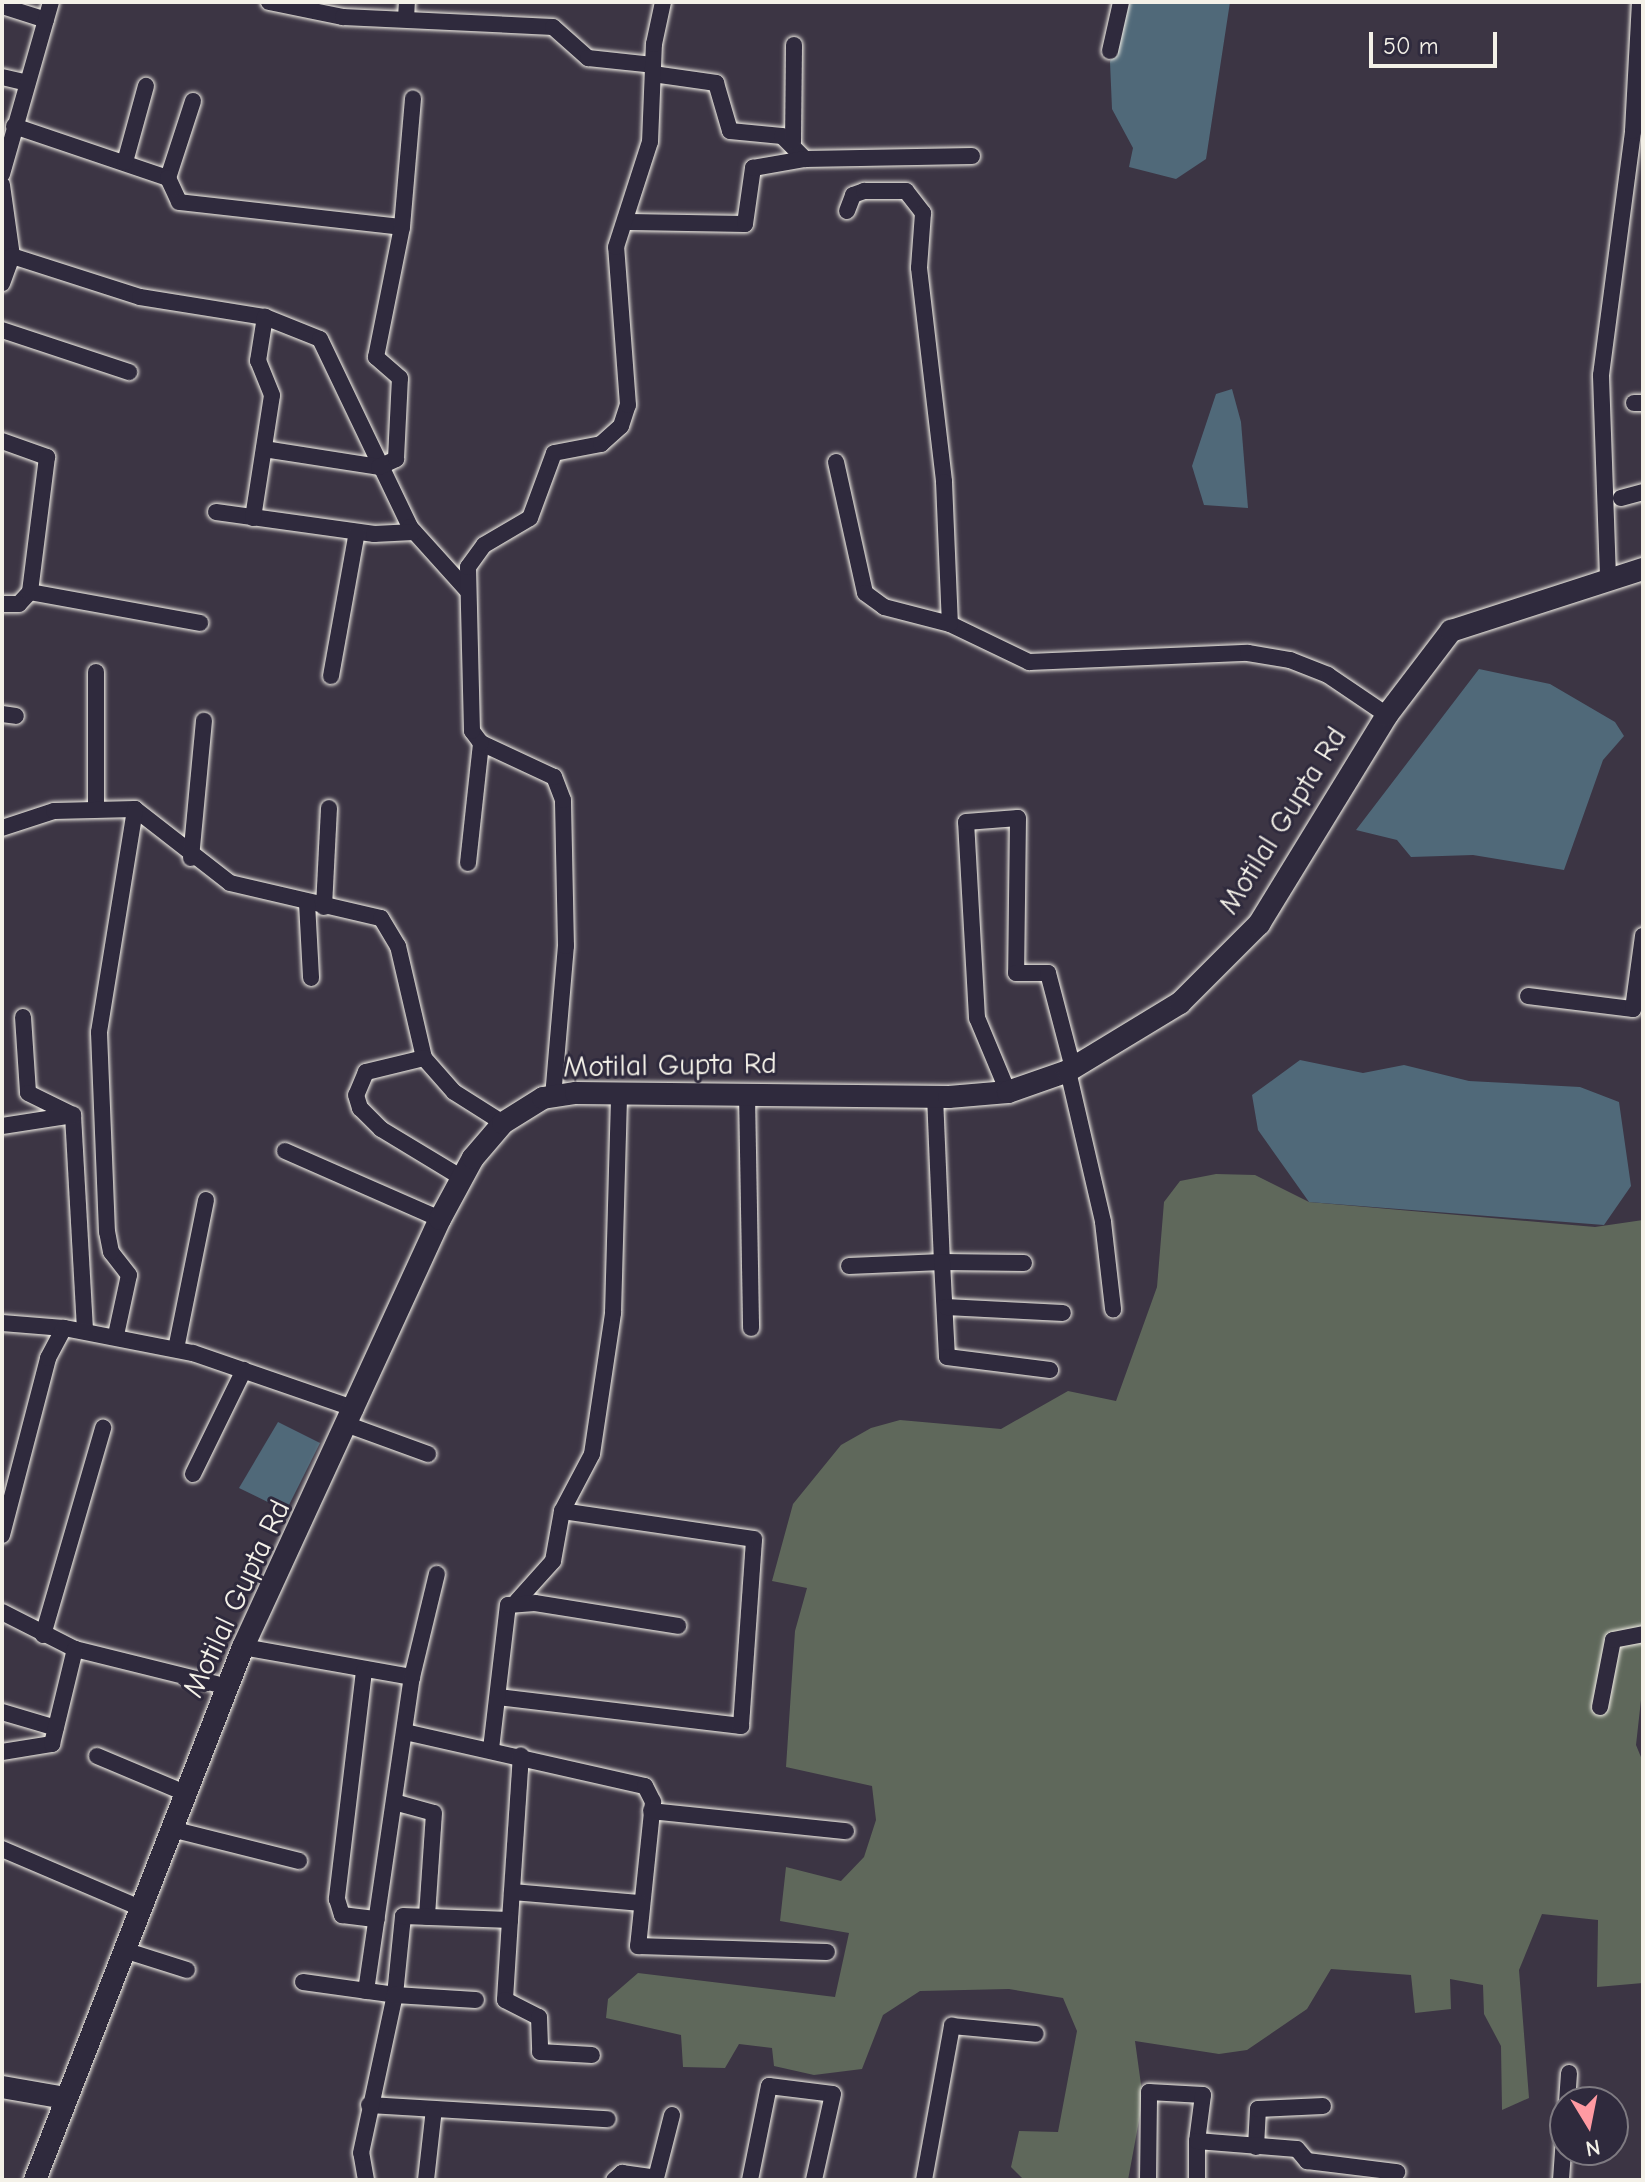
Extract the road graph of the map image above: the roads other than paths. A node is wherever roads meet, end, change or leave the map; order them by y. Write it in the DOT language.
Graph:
graph roads {
  1 [pos="51,2"];
  2 [pos="269,2"];
  3 [pos="663,2"];
  4 [pos="1121,2"];
  5 [pos="1640,2"];
  6 [pos="2,6"];
  7 [pos="406,11"];
  8 [pos="46,20"];
  9 [pos="794,45"];
  10 [pos="1110,51"];
  11 [pos="653,70"];
  12 [pos="2,77"];
  13 [pos="27,83"];
  14 [pos="146,86"];
  15 [pos="413,98"];
  16 [pos="193,101"];
  17 [pos="14,126"];
  18 [pos="793,142"];
  19 [pos="972,156"];
  20 [pos="805,159"];
  21 [pos="125,162"];
  22 [pos="3,167"];
  23 [pos="168,178"];
  24 [pos="2,185"];
  25 [pos="847,211"];
  26 [pos="630,222"];
  27 [pos="402,227"];
  28 [pos="8,262"];
  29 [pos="2,283"];
  30 [pos="265,317"];
  31 [pos="2,330"];
  32 [pos="129,372"];
  33 [pos="2,441"];
  34 [pos="264,449"];
  35 [pos="836,462"];
  36 [pos="379,467"];
  37 [pos="1643,492"];
  38 [pos="1621,498"];
  39 [pos="216,512"];
  40 [pos="253,518"];
  41 [pos="357,532"];
  42 [pos="414,532"];
  43 [pos="1643,569"];
  44 [pos="1608,577"];
  45 [pos="467,590"];
  46 [pos="30,592"];
  47 [pos="2,604"];
  48 [pos="200,623"];
  49 [pos="950,624"];
  50 [pos="96,672"];
  51 [pos="331,676"];
  52 [pos="1387,715"];
  53 [pos="204,721"];
  54 [pos="481,743"];
  55 [pos="96,805"];
  56 [pos="329,808"];
  57 [pos="135,809"];
  58 [pos="2,828"];
  59 [pos="191,858"];
  60 [pos="468,863"];
  61 [pos="307,903"];
  62 [pos="324,907"];
  63 [pos="1643,936"];
  64 [pos="311,978"];
  65 [pos="1528,996"];
  66 [pos="1638,1010"];
  67 [pos="23,1017"];
  68 [pos="424,1058"];
  69 [pos="1070,1069"];
  70 [pos="1008,1092"];
  71 [pos="619,1093"];
  72 [pos="747,1094"];
  73 [pos="935,1096"];
  74 [pos="553,1097"];
  75 [pos="73,1115"];
  76 [pos="503,1123"];
  77 [pos="2,1126"];
  78 [pos="285,1151"];
  79 [pos="462,1178"];
  80 [pos="206,1200"];
  81 [pos="440,1219"];
  82 [pos="942,1262"];
  83 [pos="1024,1263"];
  84 [pos="849,1266"];
  85 [pos="946,1307"];
  86 [pos="1113,1309"];
  87 [pos="1063,1313"];
  88 [pos="2,1323"];
  89 [pos="64,1328"];
  90 [pos="751,1328"];
  91 [pos="85,1330"];
  92 [pos="116,1335"];
  93 [pos="176,1349"];
  94 [pos="244,1370"];
  95 [pos="1050,1370"];
  96 [pos="354,1418"];
  97 [pos="103,1428"];
  98 [pos="428,1454"];
  99 [pos="193,1474"];
  100 [pos="562,1511"];
  101 [pos="2,1535"];
  102 [pos="437,1574"];
  103 [pos="517,1601"];
  104 [pos="2,1612"];
  105 [pos="678,1626"];
  106 [pos="1643,1634"];
  107 [pos="43,1635"];
  108 [pos="243,1647"];
  109 [pos="75,1649"];
  110 [pos="364,1671"];
  111 [pos="412,1677"];
  112 [pos="228,1687"];
  113 [pos="498,1697"];
  114 [pos="1600,1707"];
  115 [pos="2,1712"];
  116 [pos="56,1728"];
  117 [pos="405,1732"];
  118 [pos="491,1749"];
  119 [pos="2,1752"];
  120 [pos="521,1755"];
  121 [pos="97,1756"];
  122 [pos="185,1793"];
  123 [pos="394,1802"];
  124 [pos="651,1811"];
  125 [pos="171,1829"];
  126 [pos="846,1831"];
  127 [pos="2,1849"];
  128 [pos="299,1861"];
  129 [pos="512,1892"];
  130 [pos="640,1903"];
  131 [pos="140,1908"];
  132 [pos="427,1917"];
  133 [pos="377,1919"];
  134 [pos="510,1920"];
  135 [pos="124,1950"];
  136 [pos="827,1952"];
  137 [pos="187,1970"];
  138 [pos="303,1982"];
  139 [pos="366,1991"];
  140 [pos="395,1995"];
  141 [pos="476,2000"];
  142 [pos="1036,2034"];
  143 [pos="592,2055"];
  144 [pos="1569,2073"];
  145 [pos="1568,2086"];
  146 [pos="2,2087"];
  147 [pos="65,2098"];
  148 [pos="369,2105"];
  149 [pos="1323,2106"];
  150 [pos="434,2109"];
  151 [pos="672,2115"];
  152 [pos="608,2119"];
  153 [pos="1197,2141"];
  154 [pos="1256,2147"];
  155 [pos="1397,2172"];
  156 [pos="35,2180"];
  157 [pos="366,2180"];
  158 [pos="426,2180"];
  159 [pos="614,2180"];
  160 [pos="750,2180"];
  161 [pos="814,2180"];
  162 [pos="924,2180"];
  163 [pos="1148,2180"];
  164 [pos="1197,2180"];
  1 -- 8 [label="street"];
  2 -- 7 [label="street"];
  3 -- 11 [label="street"];
  4 -- 10 [label="street"];
  5 -- 44 [label="street"];
  6 -- 8 [label="street"];
  7 -- 11 [label="street"];
  8 -- 13 [label="street"];
  9 -- 18 [label="street"];
  11 -- 18 [label="street"];
  11 -- 26 [label="street"];
  12 -- 13 [label="street"];
  13 -- 17 [label="street"];
  14 -- 21 [label="street"];
  15 -- 27 [label="street"];
  16 -- 23 [label="street"];
  17 -- 21 [label="street"];
  17 -- 22 [label="street"];
  18 -- 20 [label="street"];
  19 -- 20 [label="street"];
  20 -- 26 [label="street"];
  21 -- 23 [label="street"];
  23 -- 27 [label="street"];
  24 -- 28 [label="street"];
  25 -- 49 [label="street"];
  26 -- 45 [label="street"];
  27 -- 36 [label="street"];
  28 -- 29 [label="street"];
  28 -- 30 [label="street"];
  30 -- 34 [label="street"];
  30 -- 36 [label="street"];
  31 -- 32 [label="street"];
  33 -- 46 [label="street"];
  34 -- 36 [label="street"];
  34 -- 40 [label="street"];
  35 -- 49 [label="street"];
  36 -- 42 [label="street"];
  37 -- 38 [label="street"];
  39 -- 40 [label="street"];
  40 -- 41 [label="street"];
  41 -- 42 [label="street"];
  41 -- 51 [label="street"];
  42 -- 45 [label="street"];
  43 -- 44 [label="street, Motilal Gupta Rd"];
  44 -- 52 [label="street, Motilal Gupta Rd"];
  45 -- 54 [label="street"];
  46 -- 47 [label="street"];
  46 -- 48 [label="street"];
  49 -- 52 [label="street"];
  50 -- 55 [label="street"];
  52 -- 69 [label="street, Motilal Gupta Rd"];
  53 -- 59 [label="street"];
  54 -- 60 [label="street"];
  54 -- 74 [label="street"];
  55 -- 57 [label="street"];
  55 -- 58 [label="street"];
  56 -- 62 [label="street"];
  57 -- 59 [label="street"];
  57 -- 92 [label="street"];
  59 -- 61 [label="street"];
  61 -- 62 [label="street"];
  61 -- 64 [label="street"];
  62 -- 68 [label="street"];
  63 -- 66 [label="street"];
  65 -- 66 [label="street"];
  67 -- 75 [label="street"];
  68 -- 76 [label="street"];
  68 -- 79 [label="street"];
  69 -- 70 [label="street, Motilal Gupta Rd"];
  69 -- 70 [label="street"];
  69 -- 86 [label="street"];
  70 -- 73 [label="street, Motilal Gupta Rd"];
  71 -- 72 [label="street, Motilal Gupta Rd"];
  71 -- 74 [label="street, Motilal Gupta Rd"];
  71 -- 100 [label="street"];
  72 -- 73 [label="street, Motilal Gupta Rd"];
  72 -- 90 [label="street"];
  73 -- 82 [label="street"];
  74 -- 76 [label="street, Motilal Gupta Rd"];
  75 -- 77 [label="street"];
  75 -- 91 [label="street"];
  76 -- 79 [label="street, Motilal Gupta Rd"];
  78 -- 81 [label="street"];
  79 -- 81 [label="street, Motilal Gupta Rd"];
  80 -- 93 [label="street"];
  81 -- 96 [label="street, Motilal Gupta Rd"];
  82 -- 83 [label="street"];
  82 -- 84 [label="street"];
  82 -- 85 [label="street"];
  85 -- 87 [label="street"];
  85 -- 95 [label="street"];
  88 -- 89 [label="street"];
  89 -- 91 [label="street"];
  89 -- 101 [label="street"];
  91 -- 92 [label="street"];
  92 -- 93 [label="street"];
  93 -- 94 [label="street"];
  94 -- 96 [label="street"];
  94 -- 99 [label="street"];
  96 -- 98 [label="street"];
  96 -- 108 [label="street, Motilal Gupta Rd"];
  97 -- 107 [label="street"];
  100 -- 103 [label="street"];
  100 -- 113 [label="street"];
  102 -- 111 [label="street"];
  103 -- 105 [label="street"];
  103 -- 113 [label="street"];
  104 -- 107 [label="street"];
  106 -- 114 [label="street"];
  107 -- 109 [label="street"];
  108 -- 110 [label="street"];
  108 -- 112 [label="street, Motilal Gupta Rd"];
  109 -- 112 [label="street"];
  109 -- 116 [label="street"];
  110 -- 111 [label="street"];
  110 -- 133 [label="street"];
  111 -- 117 [label="street"];
  112 -- 122 [label="street, Motilal Gupta Rd"];
  113 -- 118 [label="street"];
  115 -- 116 [label="street"];
  116 -- 119 [label="street"];
  117 -- 118 [label="street"];
  117 -- 123 [label="street"];
  118 -- 120 [label="street"];
  120 -- 124 [label="street"];
  120 -- 129 [label="street"];
  121 -- 122 [label="street"];
  122 -- 125 [label="street, Motilal Gupta Rd"];
  123 -- 132 [label="street"];
  123 -- 133 [label="street"];
  124 -- 126 [label="street"];
  124 -- 130 [label="street"];
  125 -- 128 [label="street"];
  125 -- 131 [label="street, Motilal Gupta Rd"];
  127 -- 131 [label="street"];
  129 -- 130 [label="street"];
  129 -- 134 [label="street"];
  130 -- 136 [label="street"];
  131 -- 135 [label="street, Motilal Gupta Rd"];
  132 -- 134 [label="street"];
  132 -- 140 [label="street"];
  133 -- 139 [label="street"];
  134 -- 143 [label="street"];
  135 -- 137 [label="street"];
  135 -- 147 [label="street, Motilal Gupta Rd"];
  138 -- 139 [label="street"];
  139 -- 140 [label="street"];
  140 -- 141 [label="street"];
  140 -- 148 [label="street"];
  142 -- 162 [label="street"];
  144 -- 145 [label="street"];
  146 -- 147 [label="street"];
  147 -- 156 [label="street, Motilal Gupta Rd"];
  148 -- 150 [label="street"];
  148 -- 157 [label="street"];
  149 -- 154 [label="street"];
  150 -- 152 [label="street"];
  150 -- 158 [label="street"];
  151 -- 159 [label="street"];
  153 -- 154 [label="street"];
  153 -- 163 [label="street"];
  153 -- 164 [label="street"];
  154 -- 155 [label="street"];
  160 -- 161 [label="street"];
}
